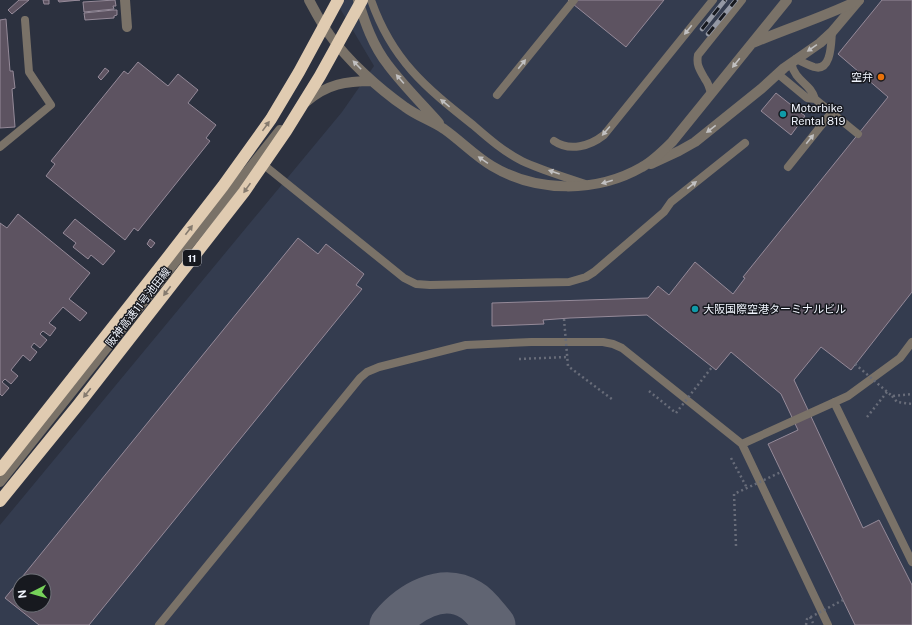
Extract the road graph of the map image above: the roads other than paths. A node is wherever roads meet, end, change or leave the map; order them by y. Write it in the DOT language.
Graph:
graph roads {
  1 [pos="125,0"];
  2 [pos="309,0"];
  3 [pos="338,0"];
  4 [pos="358,0"];
  5 [pos="362,0"];
  6 [pos="371,0"];
  7 [pos="574,0"];
  8 [pos="713,0"];
  9 [pos="742,0"];
  10 [pos="787,0"];
  11 [pos="859,0"];
  12 [pos="25,20"];
  13 [pos="127,27"];
  14 [pos="832,32"];
  15 [pos="752,43"];
  16 [pos="337,44"];
  17 [pos="794,61"];
  18 [pos="778,74"];
  19 [pos="372,81"];
  20 [pos="711,94"];
  21 [pos="497,95"];
  22 [pos="815,98"];
  23 [pos="296,111"];
  24 [pos="832,112"];
  25 [pos="444,130"];
  26 [pos="858,134"];
  27 [pos="554,141"];
  28 [pos="746,143"];
  29 [pos="0,147"];
  30 [pos="257,160"];
  31 [pos="788,166"];
  32 [pos="643,167"];
  33 [pos="590,186"];
  34 [pos="912,342"];
  35 [pos="834,402"];
  36 [pos="742,444"];
  37 [pos="0,470"];
  38 [pos="0,482"];
  39 [pos="0,500"];
  40 [pos="912,562"];
  41 [pos="159,625"];
  42 [pos="828,625"];
  1 -- 13 [label="street"];
  2 -- 16 [label="street"];
  37 -- 3 [label="highway, 阪神高速11号池田線 / 11, one-way, bridge"];
  4 -- 16 [label="street"];
  25 -- 4 [label="street, one-way"];
  5 -- 39 [label="highway, 阪神高速11号池田線 / 11, one-way, bridge"];
  33 -- 6 [label="lane, one-way"];
  21 -- 7 [label="lane, one-way"];
  8 -- 27 [label="lane, one-way"];
  9 -- 20 [label="lane"];
  10 -- 15 [label="street"];
  11 -- 14 [label="street"];
  11 -- 15 [label="street"];
  12 -- 29 [label="lane"];
  14 -- 17 [label="street, one-way"];
  14 -- 17 [label="lane"];
  15 -- 20 [label="street, one-way"];
  19 -- 16 [label="street, one-way"];
  16 -- 23 [label="street"];
  17 -- 18 [label="street"];
  17 -- 22 [label="lane"];
  18 -- 22 [label="lane"];
  18 -- 32 [label="street, one-way"];
  19 -- 23 [label="street"];
  19 -- 25 [label="street"];
  20 -- 32 [label="street"];
  22 -- 24 [label="lane"];
  23 -- 30 [label="street"];
  24 -- 26 [label="lane"];
  31 -- 24 [label="lane, one-way"];
  33 -- 25 [label="street, one-way"];
  30 -- 28 [label="lane, one-way"];
  30 -- 38 [label="street"];
  32 -- 33 [label="street, one-way"];
  34 -- 35 [label="lane"];
  35 -- 36 [label="lane"];
  35 -- 40 [label="lane"];
  36 -- 41 [label="lane"];
  36 -- 42 [label="lane"];
}
